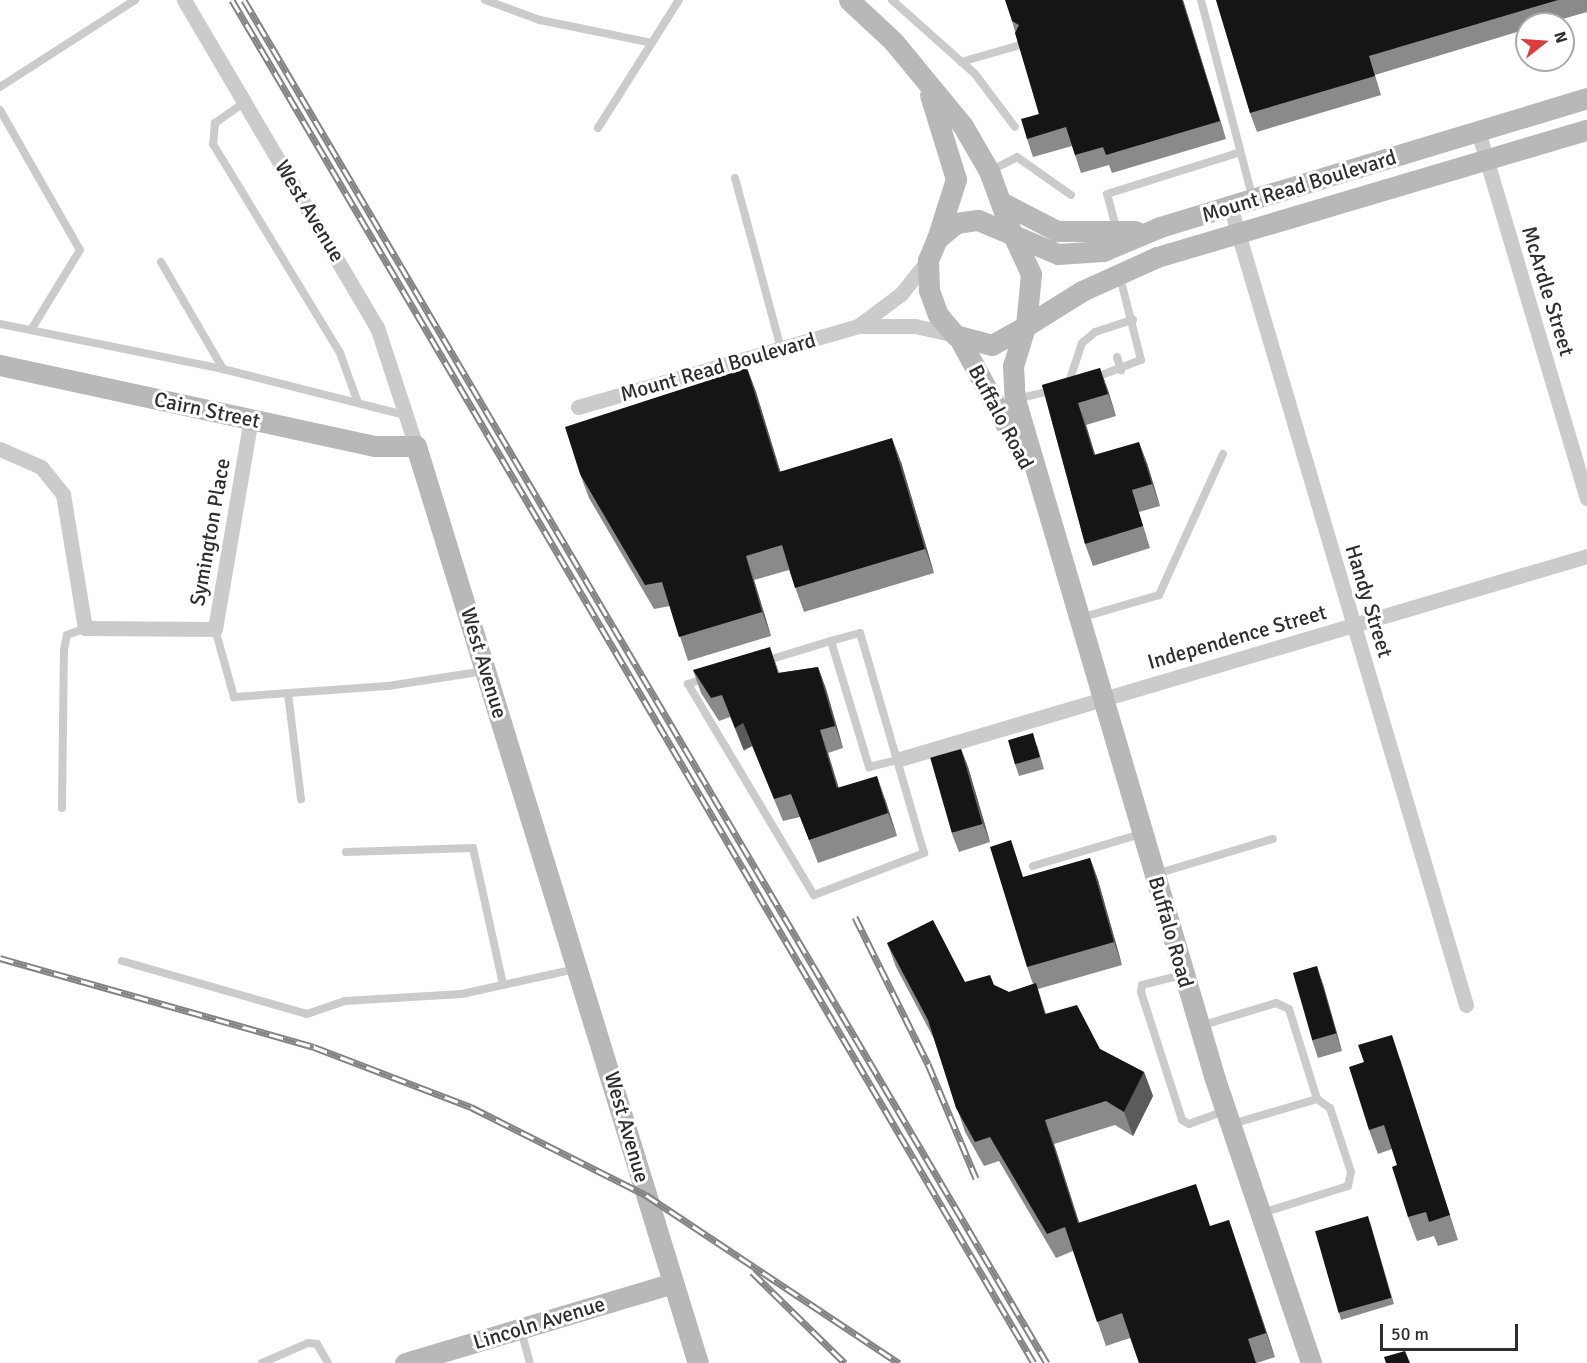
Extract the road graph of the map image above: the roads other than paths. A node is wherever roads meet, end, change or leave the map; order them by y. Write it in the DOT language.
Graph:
graph roads {
  1 [pos="135,0"];
  2 [pos="184,0"];
  3 [pos="485,0"];
  4 [pos="679,0"];
  5 [pos="849,0"];
  6 [pos="892,0"];
  7 [pos="1201,0"];
  8 [pos="652,43"];
  9 [pos="1020,45"];
  10 [pos="961,62"];
  11 [pos="924,80"];
  12 [pos="0,87"];
  13 [pos="1587,98"];
  14 [pos="245,101"];
  15 [pos="0,110"];
  16 [pos="598,128"];
  17 [pos="1015,128"];
  18 [pos="1587,130"];
  19 [pos="1478,131"];
  20 [pos="1238,153"];
  21 [pos="1487,160"];
  22 [pos="989,171"];
  23 [pos="735,178"];
  24 [pos="1071,195"];
  25 [pos="1003,203"];
  26 [pos="1254,203"];
  27 [pos="1231,209"];
  28 [pos="1160,227"];
  29 [pos="1118,233"];
  30 [pos="1238,233"];
  31 [pos="1012,235"];
  32 [pos="937,239"];
  33 [pos="928,260"];
  34 [pos="161,262"];
  35 [pos="1118,272"];
  36 [pos="1133,320"];
  37 [pos="0,324"];
  38 [pos="858,326"];
  39 [pos="1026,327"];
  40 [pos="31,330"];
  41 [pos="957,337"];
  42 [pos="781,348"];
  43 [pos="1117,357"];
  44 [pos="0,365"];
  45 [pos="223,369"];
  46 [pos="1121,370"];
  47 [pos="1068,386"];
  48 [pos="1015,399"];
  49 [pos="358,403"];
  50 [pos="578,407"];
  51 [pos="407,415"];
  52 [pos="251,419"];
  53 [pos="416,446"];
  54 [pos="0,449"];
  55 [pos="1223,454"];
  56 [pos="1042,497"];
  57 [pos="1587,498"];
  58 [pos="1587,556"];
  59 [pos="1079,618"];
  60 [pos="1354,625"];
  61 [pos="85,628"];
  62 [pos="215,629"];
  63 [pos="831,641"];
  64 [pos="754,664"];
  65 [pos="486,670"];
  66 [pos="721,674"];
  67 [pos="288,693"];
  68 [pos="1103,699"];
  69 [pos="900,759"];
  70 [pos="301,799"];
  71 [pos="62,807"];
  72 [pos="1142,833"];
  73 [pos="1273,839"];
  74 [pos="346,852"];
  75 [pos="1033,866"];
  76 [pos="1155,874"];
  77 [pos="122,961"];
  78 [pos="580,968"];
  79 [pos="1184,974"];
  80 [pos="503,985"];
  81 [pos="1466,1005"];
  82 [pos="1198,1026"];
  83 [pos="1317,1099"];
  84 [pos="1227,1118"];
  85 [pos="1260,1213"];
  86 [pos="673,1282"];
  87 [pos="520,1328"];
  88 [pos="432,1359"];
  89 [pos="262,1363"];
  90 [pos="328,1363"];
  91 [pos="405,1363"];
  92 [pos="530,1363"];
  93 [pos="698,1363"];
  94 [pos="1311,1363"];
  1 -- 12 [label="lane"];
  2 -- 14 [label="street, West Avenue"];
  3 -- 8 [label="lane"];
  4 -- 8 [label="lane"];
  5 -- 11 [label="main road"];
  6 -- 10 [label="lane"];
  7 -- 20 [label="lane"];
  8 -- 16 [label="lane"];
  9 -- 10 [label="lane"];
  10 -- 17 [label="lane"];
  11 -- 22 [label="main road"];
  11 -- 32 [label="main road"];
  13 -- 19 [label="main road, Mount Read Boulevard"];
  14 -- 49 [label="lane"];
  14 -- 51 [label="street, West Avenue"];
  15 -- 40 [label="lane"];
  18 -- 21 [label="main road, Mount Read Boulevard"];
  19 -- 21 [label="street, McArdle Street"];
  19 -- 26 [label="main road, Mount Read Boulevard"];
  20 -- 26 [label="lane"];
  20 -- 29 [label="lane"];
  21 -- 30 [label="main road, Mount Read Boulevard"];
  21 -- 57 [label="street, McArdle Street"];
  22 -- 24 [label="lane"];
  22 -- 25 [label="main road"];
  23 -- 42 [label="lane"];
  25 -- 29 [label="main road"];
  25 -- 31 [label="main road"];
  26 -- 27 [label="main road, Mount Read Boulevard"];
  27 -- 28 [label="main road, Mount Read Boulevard"];
  27 -- 30 [label="street, Handy Street"];
  28 -- 29 [label="main road"];
  28 -- 31 [label="main road, Mount Read Boulevard"];
  30 -- 35 [label="main road, Mount Read Boulevard"];
  30 -- 60 [label="street, Handy Street"];
  31 -- 32 [label="main road"];
  31 -- 39 [label="main road"];
  32 -- 33 [label="main road"];
  33 -- 38 [label="street"];
  33 -- 41 [label="main road"];
  34 -- 45 [label="lane"];
  35 -- 36 [label="lane"];
  35 -- 39 [label="main road, Mount Read Boulevard"];
  36 -- 46 [label="lane"];
  36 -- 47 [label="lane"];
  37 -- 40 [label="lane"];
  38 -- 41 [label="street"];
  38 -- 42 [label="street, Mount Read Boulevard"];
  39 -- 41 [label="main road"];
  39 -- 48 [label="main road, Buffalo Road"];
  40 -- 45 [label="lane"];
  41 -- 56 [label="main road, Buffalo Road"];
  42 -- 50 [label="street, Mount Read Boulevard"];
  43 -- 46 [label="lane"];
  44 -- 52 [label="main road, Cairn Street"];
  45 -- 49 [label="lane"];
  46 -- 47 [label="lane"];
  47 -- 48 [label="lane"];
  48 -- 56 [label="main road, Buffalo Road"];
  49 -- 51 [label="lane"];
  51 -- 53 [label="street, West Avenue"];
  52 -- 53 [label="main road, Cairn Street"];
  52 -- 62 [label="street, Symington Place"];
  53 -- 65 [label="main road, West Avenue"];
  54 -- 61 [label="street"];
  55 -- 59 [label="lane"];
  56 -- 59 [label="main road, Buffalo Road"];
  58 -- 60 [label="street, Independence Street"];
  59 -- 68 [label="main road, Buffalo Road"];
  60 -- 68 [label="street, Independence Street"];
  60 -- 81 [label="street, Handy Street"];
  61 -- 62 [label="street, Symington Place"];
  61 -- 71 [label="lane"];
  62 -- 67 [label="lane"];
  63 -- 64 [label="lane"];
  63 -- 69 [label="lane"];
  63 -- 69 [label="lane"];
  65 -- 67 [label="lane"];
  65 -- 78 [label="main road, West Avenue"];
  66 -- 69 [label="lane"];
  67 -- 70 [label="lane"];
  68 -- 69 [label="street, Independence Street"];
  68 -- 72 [label="main road, Buffalo Road"];
  72 -- 75 [label="lane"];
  72 -- 76 [label="main road, Buffalo Road"];
  73 -- 76 [label="lane"];
  74 -- 80 [label="lane"];
  76 -- 79 [label="main road, Buffalo Road"];
  77 -- 80 [label="lane"];
  78 -- 80 [label="lane"];
  78 -- 86 [label="main road, West Avenue"];
  79 -- 82 [label="main road, Buffalo Road"];
  79 -- 84 [label="lane"];
  82 -- 83 [label="lane"];
  82 -- 84 [label="main road, Buffalo Road"];
  83 -- 84 [label="lane"];
  83 -- 85 [label="lane"];
  84 -- 85 [label="main road, Buffalo Road"];
  85 -- 94 [label="main road, Buffalo Road"];
  86 -- 87 [label="main road, Lincoln Avenue"];
  86 -- 93 [label="main road, West Avenue"];
  87 -- 88 [label="main road, Lincoln Avenue"];
  87 -- 92 [label="lane"];
  88 -- 91 [label="main road, Lincoln Avenue"];
  89 -- 90 [label="lane"];
}
